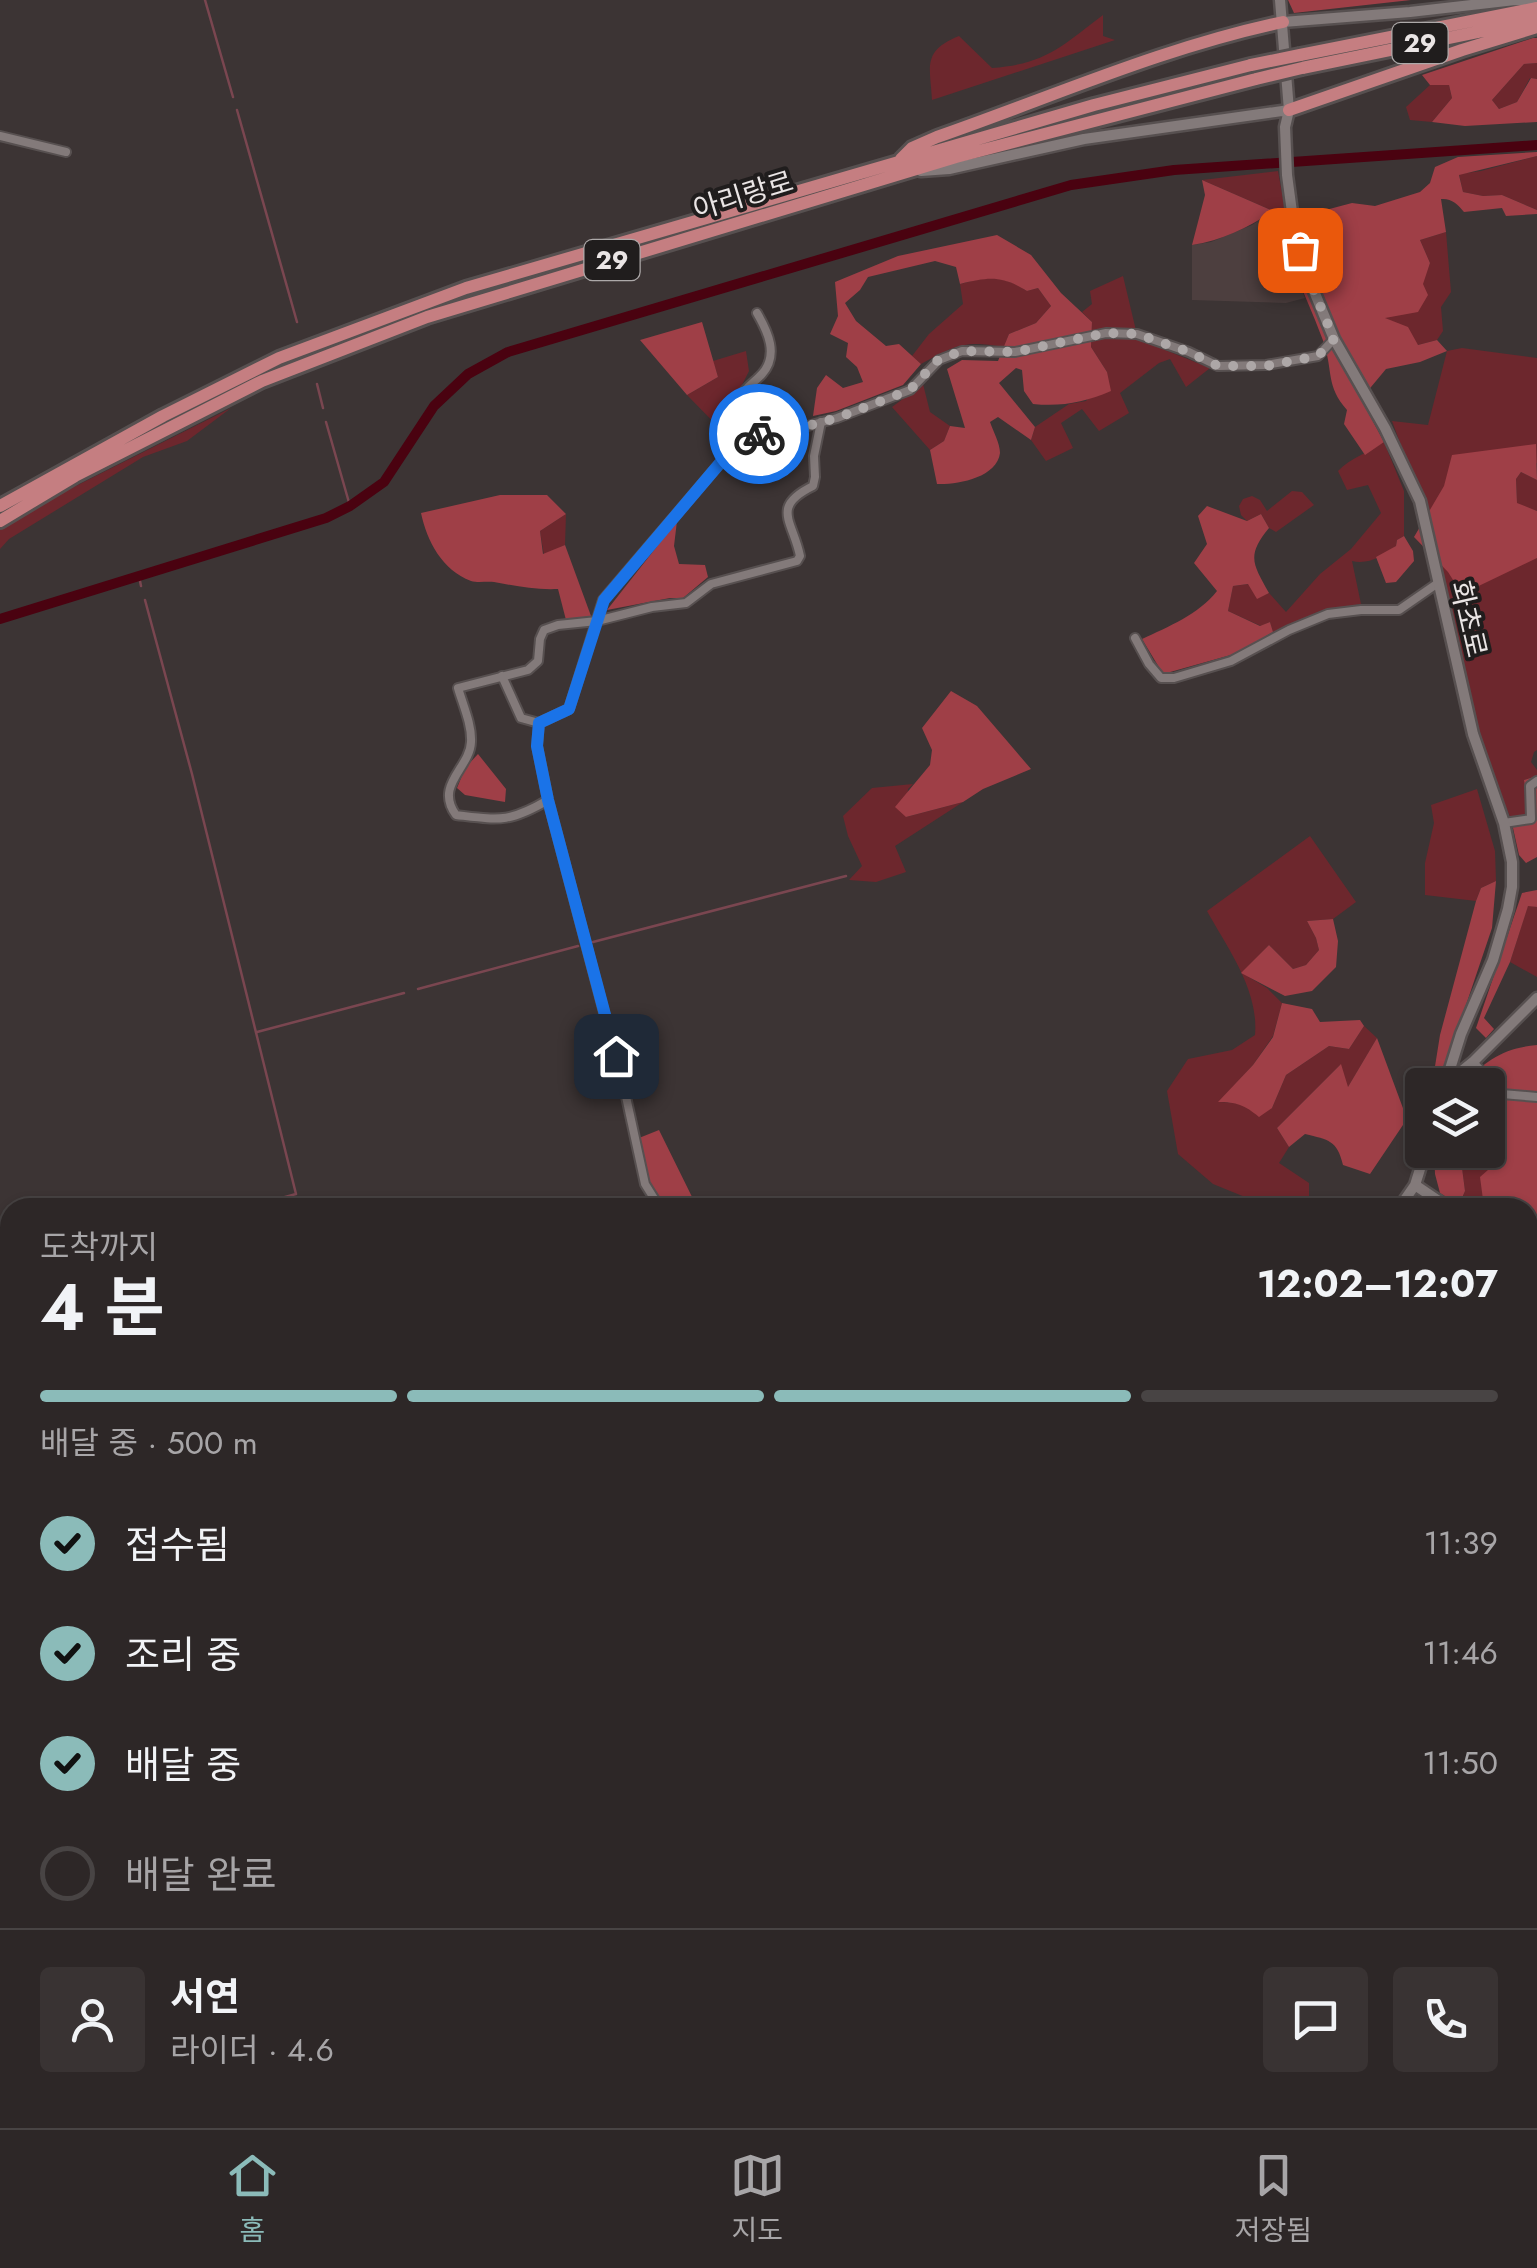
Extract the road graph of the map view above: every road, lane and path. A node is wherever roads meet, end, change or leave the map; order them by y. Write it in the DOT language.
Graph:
graph roads {
  1 [pos="1280,0"];
  2 [pos="1537,5"];
  3 [pos="1282,22"];
  4 [pos="1537,23"];
  5 [pos="1301,61"];
  6 [pos="1289,110"];
  7 [pos="0,136"];
  8 [pos="66,152"];
  9 [pos="902,167"];
  10 [pos="758,314"];
  11 [pos="1334,339"];
  12 [pos="821,422"];
  13 [pos="759,434"];
  14 [pos="0,506"];
  15 [pos="0,521"];
  16 [pos="1438,584"];
  17 [pos="597,621"];
  18 [pos="1135,638"];
  19 [pos="502,676"];
  20 [pos="539,723"];
  21 [pos="1537,781"];
  22 [pos="548,800"];
  23 [pos="1504,823"];
  24 [pos="1537,998"];
  25 [pos="1473,1062"];
  26 [pos="1451,1068"];
  27 [pos="1466,1068"];
  28 [pos="1537,1096"];
  29 [pos="1420,1168"];
  30 [pos="1415,1186"];
  31 [pos="654,1198"];
  32 [pos="1406,1198"];
  33 [pos="1434,1198"];
  1 -- 3 [label="street"];
  2 -- 3 [label="street"];
  2 -- 5 [label="main road, 아리랑로 / 29"];
  3 -- 6 [label="street"];
  3 -- 9 [label="main road"];
  4 -- 5 [label="main road, 아리랑로 / 29"];
  4 -- 6 [label="main road"];
  5 -- 9 [label="main road, 아리랑로 / 29, bridge"];
  5 -- 9 [label="main road, 아리랑로 / 29, bridge"];
  6 -- 9 [label="street"];
  6 -- 11 [label="street, 화초로"];
  7 -- 8 [label="street"];
  9 -- 14 [label="main road, 아리랑로 / 29"];
  9 -- 15 [label="main road, 아리랑로 / 29"];
  10 -- 13 [label="street"];
  11 -- 12 [label="street"];
  11 -- 16 [label="street, 화초로"];
  12 -- 13 [label="street"];
  12 -- 17 [label="street"];
  13 -- 17 [label="street"];
  16 -- 18 [label="street"];
  16 -- 23 [label="street, 화초로"];
  17 -- 19 [label="street"];
  17 -- 20 [label="street"];
  19 -- 20 [label="street"];
  19 -- 22 [label="street"];
  20 -- 22 [label="street"];
  21 -- 23 [label="street"];
  22 -- 31 [label="street"];
  23 -- 26 [label="street, 화초로"];
  24 -- 25 [label="street"];
  25 -- 27 [label="street"];
  25 -- 28 [label="street"];
  29 -- 30 [label="street"];
  30 -- 32 [label="street"];
  30 -- 33 [label="street"];
}
